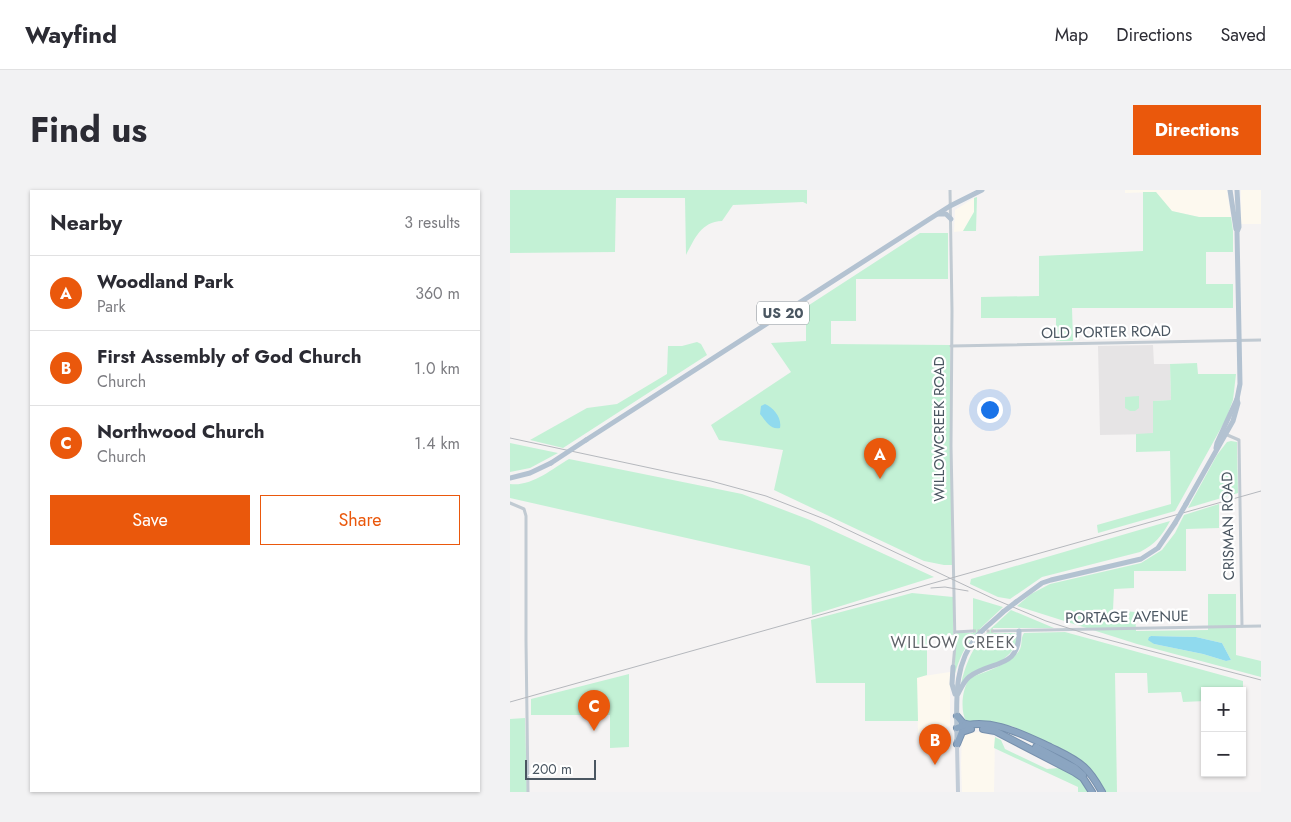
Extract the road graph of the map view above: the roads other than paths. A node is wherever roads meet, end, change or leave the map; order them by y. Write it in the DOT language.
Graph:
graph roads {
  1 [pos="950,190"];
  2 [pos="982,190"];
  3 [pos="1230,190"];
  4 [pos="1237,190"];
  5 [pos="950,206"];
  6 [pos="937,214"];
  7 [pos="951,219"];
  8 [pos="1237,231"];
  9 [pos="1238,340"];
  10 [pos="1261,340"];
  11 [pos="951,346"];
  12 [pos="1224,433"];
  13 [pos="510,478"];
  14 [pos="510,503"];
  15 [pos="1242,626"];
  16 [pos="1261,626"];
  17 [pos="994,631"];
  18 [pos="1019,631"];
  19 [pos="955,632"];
  20 [pos="973,632"];
  21 [pos="953,667"];
  22 [pos="956,699"];
  23 [pos="957,716"];
  24 [pos="973,727"];
  25 [pos="957,728"];
  26 [pos="996,731"];
  27 [pos="957,744"];
  28 [pos="528,792"];
  29 [pos="958,792"];
  30 [pos="1092,792"];
  31 [pos="1099,792"];
  1 -- 5 [label="street, WILLOWCREEK ROAD"];
  2 -- 5 [label="main road, US 20"];
  3 -- 8 [label="main road, CRISMAN ROAD"];
  4 -- 8 [label="main road, CRISMAN ROAD"];
  5 -- 6 [label="main road, US 20"];
  5 -- 7 [label="street, WILLOWCREEK ROAD"];
  6 -- 7 [label="main road"];
  6 -- 13 [label="main road, US 20, bridge"];
  7 -- 11 [label="street, WILLOWCREEK ROAD"];
  8 -- 9 [label="main road, CRISMAN ROAD"];
  9 -- 10 [label="street, OLD PORTER ROAD"];
  9 -- 11 [label="street, OLD PORTER ROAD"];
  9 -- 12 [label="main road, CRISMAN ROAD"];
  11 -- 19 [label="street, WILLOWCREEK ROAD"];
  12 -- 15 [label="street, CRISMAN ROAD"];
  12 -- 22 [label="main road, CRISMAN ROAD, bridge"];
  14 -- 28 [label="street"];
  15 -- 16 [label="street, PORTAGE AVENUE"];
  15 -- 18 [label="street, PORTAGE AVENUE"];
  17 -- 18 [label="street, PORTAGE AVENUE"];
  18 -- 22 [label="main road"];
  19 -- 20 [label="street"];
  19 -- 21 [label="street, WILLOWCREEK ROAD"];
  21 -- 22 [label="main road"];
  22 -- 23 [label="main road"];
  23 -- 24 [label="highway"];
  23 -- 25 [label="main road"];
  24 -- 25 [label="highway"];
  24 -- 26 [label="highway"];
  24 -- 27 [label="highway"];
  24 -- 31 [label="highway"];
  25 -- 27 [label="main road"];
  26 -- 30 [label="highway"];
  26 -- 31 [label="highway"];
  27 -- 29 [label="main road"];
}
